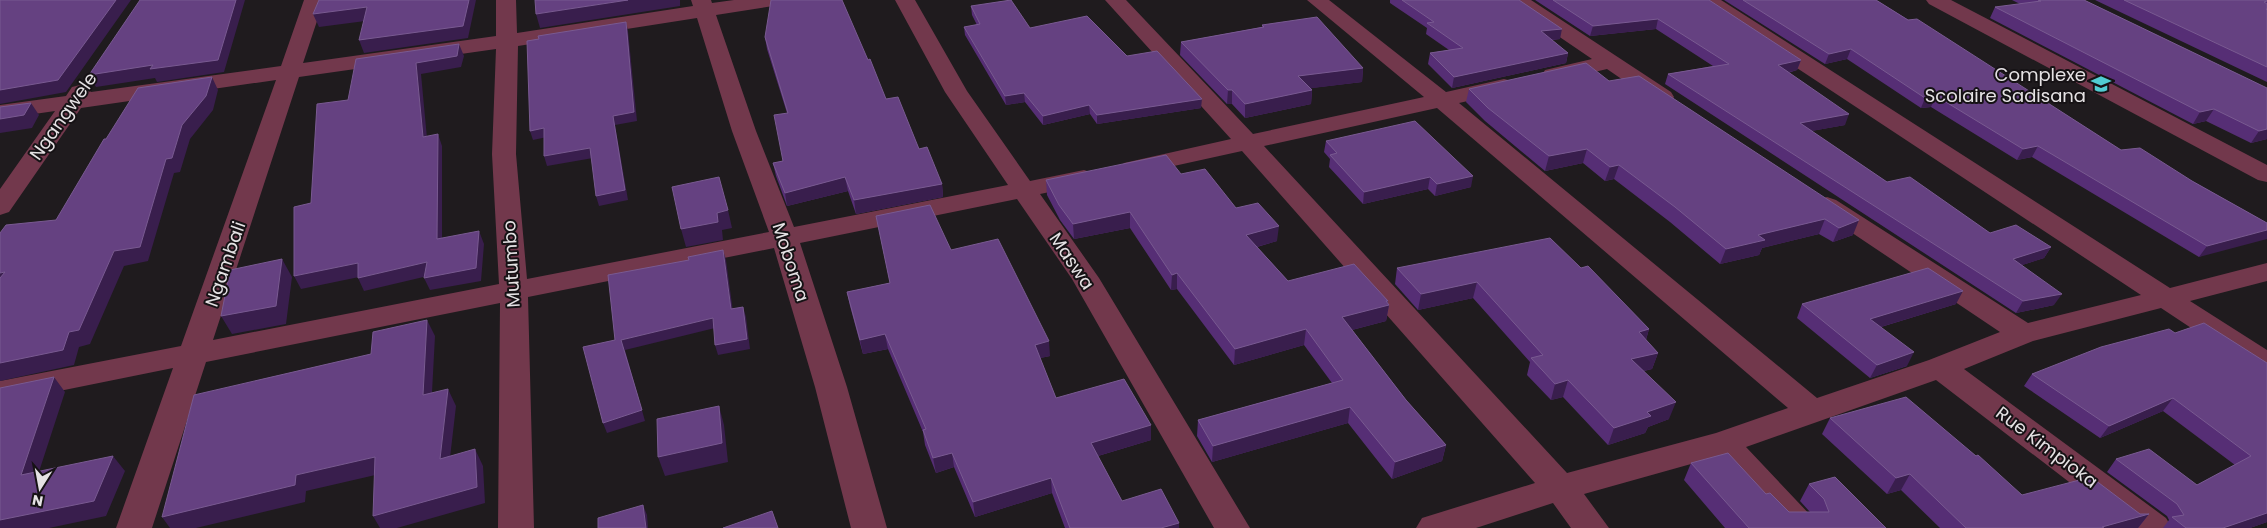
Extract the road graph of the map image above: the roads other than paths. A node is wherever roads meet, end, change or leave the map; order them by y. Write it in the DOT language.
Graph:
graph roads {
  1 [pos="314,0"];
  2 [pos="506,0"];
  3 [pos="773,0"];
  4 [pos="905,0"];
  5 [pos="1115,0"];
  6 [pos="1316,0"];
  7 [pos="1518,0"];
  8 [pos="1708,0"];
  9 [pos="1936,0"];
  10 [pos="703,5"];
  11 [pos="507,41"];
  12 [pos="1610,62"];
  13 [pos="290,71"];
  14 [pos="94,72"];
  15 [pos="1441,99"];
  16 [pos="74,100"];
  17 [pos="1685,111"];
  18 [pos="0,112"];
  19 [pos="1248,143"];
  20 [pos="2267,175"];
  21 [pos="1024,191"];
  22 [pos="1809,193"];
  23 [pos="0,207"];
  24 [pos="785,239"];
  25 [pos="2267,272"];
  26 [pos="514,291"];
  27 [pos="2164,297"];
  28 [pos="2024,334"];
  29 [pos="194,354"];
  30 [pos="2267,364"];
  31 [pos="1940,367"];
  32 [pos="0,392"];
  33 [pos="1811,411"];
  34 [pos="1723,443"];
  35 [pos="1560,488"];
  36 [pos="134,528"];
  37 [pos="516,528"];
  38 [pos="869,528"];
  39 [pos="1232,528"];
  40 [pos="1434,528"];
  41 [pos="1591,528"];
  42 [pos="1801,528"];
  43 [pos="2154,528"];
  1 -- 13 [label="street, Ngambali"];
  2 -- 11 [label="street, Mutumbo"];
  3 -- 10 [label="street"];
  4 -- 21 [label="street, Maswa"];
  5 -- 19 [label="street"];
  6 -- 15 [label="street"];
  7 -- 12 [label="street"];
  8 -- 27 [label="street"];
  9 -- 20 [label="street"];
  10 -- 11 [label="street"];
  10 -- 24 [label="street, Moboma"];
  11 -- 13 [label="street"];
  11 -- 26 [label="street, Mutumbo"];
  12 -- 15 [label="street"];
  12 -- 17 [label="street"];
  13 -- 16 [label="street"];
  13 -- 29 [label="street, Ngambali"];
  14 -- 16 [label="street, Ngangwele"];
  15 -- 19 [label="street"];
  15 -- 33 [label="street"];
  16 -- 18 [label="street"];
  16 -- 23 [label="street, Ngangwele"];
  19 -- 21 [label="street"];
  19 -- 35 [label="street"];
  21 -- 24 [label="street"];
  21 -- 39 [label="street, Maswa"];
  22 -- 28 [label="street"];
  24 -- 26 [label="street"];
  24 -- 38 [label="street, Moboma"];
  25 -- 27 [label="street"];
  26 -- 29 [label="street"];
  26 -- 37 [label="street, Mutumbo"];
  27 -- 28 [label="street"];
  27 -- 30 [label="street"];
  28 -- 31 [label="street"];
  29 -- 32 [label="street"];
  29 -- 36 [label="street, Ngambali"];
  31 -- 33 [label="street"];
  31 -- 43 [label="street, Rue Kimpioka"];
  33 -- 34 [label="street"];
  34 -- 35 [label="street"];
  34 -- 42 [label="street"];
  35 -- 40 [label="street"];
  35 -- 41 [label="street"];
}
